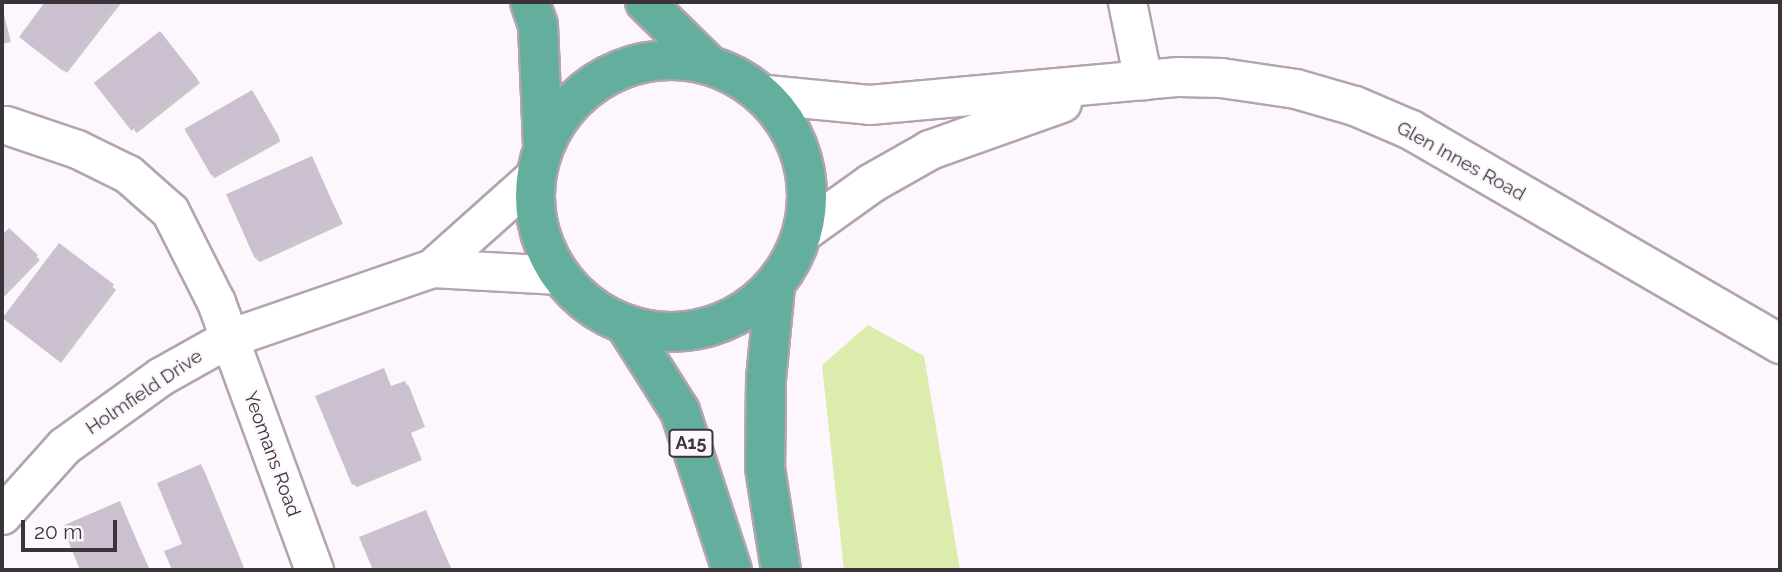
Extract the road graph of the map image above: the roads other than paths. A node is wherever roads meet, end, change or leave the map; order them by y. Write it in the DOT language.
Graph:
graph roads {
  1 [pos="530,2"];
  2 [pos="645,2"];
  3 [pos="1127,2"];
  4 [pos="705,61"];
  5 [pos="1126,83"];
  6 [pos="767,95"];
  7 [pos="6,125"];
  8 [pos="539,160"];
  9 [pos="805,231"];
  10 [pos="432,268"];
  11 [pos="559,275"];
  12 [pos="775,287"];
  13 [pos="626,326"];
  14 [pos="229,338"];
  15 [pos="1780,344"];
  16 [pos="2,515"];
  17 [pos="314,570"];
  18 [pos="732,570"];
  19 [pos="781,570"];
  1 -- 8 [label="highway, A15"];
  2 -- 4 [label="highway, A15"];
  3 -- 5 [label="street"];
  4 -- 6 [label="highway, A15"];
  4 -- 8 [label="highway, A15"];
  5 -- 6 [label="main road, Glen Innes Road"];
  5 -- 9 [label="main road, Glen Innes Road"];
  5 -- 15 [label="main road, Glen Innes Road"];
  6 -- 9 [label="highway, A15"];
  7 -- 14 [label="street, Yeomans Road"];
  8 -- 10 [label="street, Holmfield Drive"];
  8 -- 11 [label="highway, A15"];
  9 -- 12 [label="highway, A15"];
  10 -- 11 [label="street, Holmfield Drive"];
  10 -- 14 [label="street, Holmfield Drive"];
  11 -- 13 [label="highway, A15"];
  12 -- 13 [label="highway, A15"];
  12 -- 19 [label="highway, A15"];
  13 -- 18 [label="highway, A15"];
  14 -- 16 [label="street, Holmfield Drive"];
  14 -- 17 [label="street, Yeomans Road"];
}
